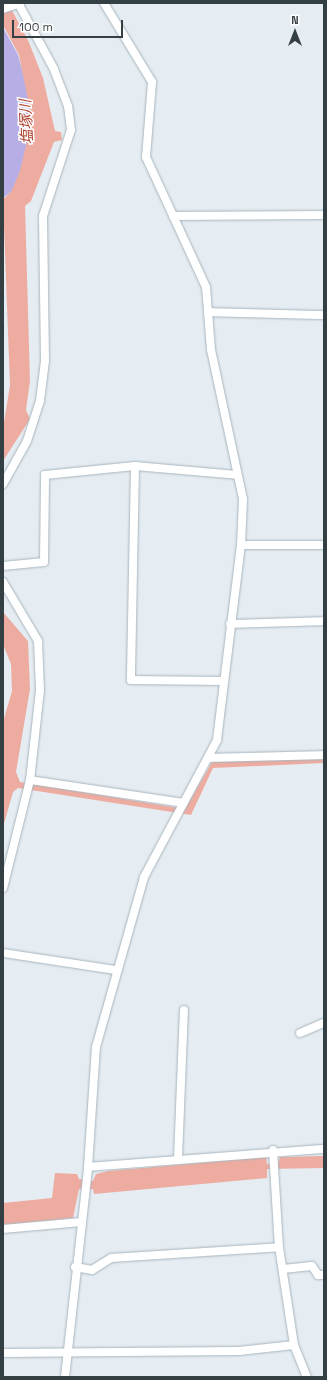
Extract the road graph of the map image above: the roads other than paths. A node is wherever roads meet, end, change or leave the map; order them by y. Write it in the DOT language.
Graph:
graph roads {
  1 [pos="104,3"];
  2 [pos="18,4"];
  3 [pos="3,9"];
  4 [pos="324,215"];
  5 [pos="174,216"];
  6 [pos="208,312"];
  7 [pos="324,315"];
  8 [pos="135,466"];
  9 [pos="237,475"];
  10 [pos="3,484"];
  11 [pos="241,544"];
  12 [pos="324,545"];
  13 [pos="3,566"];
  14 [pos="3,582"];
  15 [pos="324,621"];
  16 [pos="230,624"];
  17 [pos="222,682"];
  18 [pos="324,755"];
  19 [pos="210,758"];
  20 [pos="30,780"];
  21 [pos="183,803"];
  22 [pos="3,888"];
  23 [pos="3,953"];
  24 [pos="115,970"];
  25 [pos="184,1010"];
  26 [pos="324,1023"];
  27 [pos="300,1033"];
  28 [pos="324,1148"];
  29 [pos="273,1154"];
  30 [pos="178,1158"];
  31 [pos="88,1171"];
  32 [pos="82,1222"];
  33 [pos="3,1228"];
  34 [pos="279,1247"];
  35 [pos="75,1268"];
  36 [pos="283,1269"];
  37 [pos="324,1275"];
  38 [pos="294,1345"];
  39 [pos="3,1353"];
  40 [pos="66,1355"];
  41 [pos="65,1377"];
  42 [pos="307,1377"];
  1 -- 5 [label="street"];
  2 -- 3 [label="street"];
  2 -- 10 [label="street"];
  4 -- 5 [label="street"];
  5 -- 6 [label="street"];
  6 -- 7 [label="street"];
  6 -- 9 [label="street"];
  8 -- 9 [label="street"];
  8 -- 13 [label="street"];
  8 -- 17 [label="street"];
  9 -- 11 [label="street"];
  11 -- 12 [label="street"];
  11 -- 16 [label="street"];
  14 -- 20 [label="street"];
  15 -- 16 [label="street"];
  16 -- 17 [label="street"];
  17 -- 19 [label="street"];
  18 -- 19 [label="street"];
  19 -- 21 [label="street"];
  20 -- 21 [label="street"];
  20 -- 22 [label="street"];
  21 -- 24 [label="street"];
  23 -- 24 [label="street"];
  24 -- 31 [label="street"];
  25 -- 30 [label="street"];
  26 -- 27 [label="street"];
  28 -- 29 [label="street"];
  29 -- 30 [label="street"];
  29 -- 34 [label="street"];
  30 -- 31 [label="street"];
  31 -- 32 [label="street"];
  32 -- 33 [label="street"];
  32 -- 35 [label="street"];
  34 -- 35 [label="street"];
  34 -- 36 [label="street"];
  35 -- 40 [label="street"];
  36 -- 37 [label="street"];
  36 -- 38 [label="street"];
  38 -- 40 [label="street"];
  38 -- 42 [label="street"];
  39 -- 40 [label="street"];
  40 -- 41 [label="street"];
}
